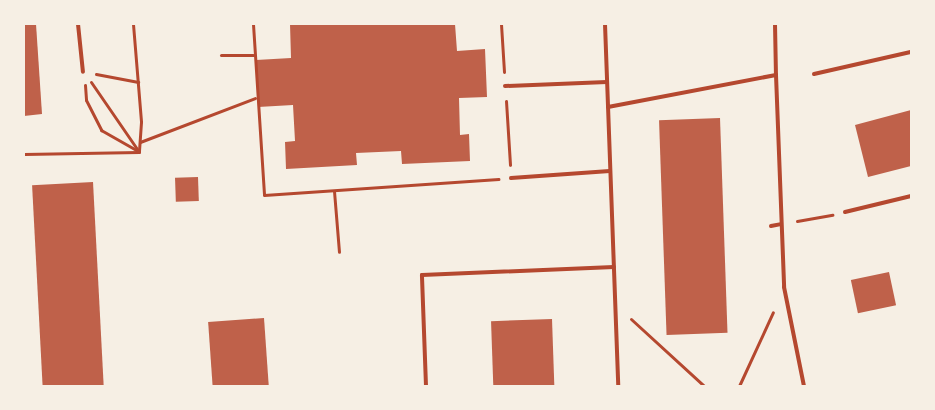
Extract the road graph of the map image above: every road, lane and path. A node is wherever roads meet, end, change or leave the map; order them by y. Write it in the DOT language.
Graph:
graph roads {
  1 [pos="78,24"];
  2 [pos="133,24"];
  3 [pos="253,24"];
  4 [pos="501,24"];
  5 [pos="605,24"];
  6 [pos="775,24"];
  7 [pos="911,52"];
  8 [pos="220,55"];
  9 [pos="254,55"];
  10 [pos="84,72"];
  11 [pos="814,74"];
  12 [pos="776,75"];
  13 [pos="138,82"];
  14 [pos="607,82"];
  15 [pos="505,86"];
  16 [pos="255,98"];
  17 [pos="608,107"];
  18 [pos="140,142"];
  19 [pos="139,152"];
  20 [pos="24,154"];
  21 [pos="610,171"];
  22 [pos="511,178"];
  23 [pos="334,191"];
  24 [pos="911,196"];
  25 [pos="845,212"];
  26 [pos="781,224"];
  27 [pos="771,226"];
  28 [pos="339,252"];
  29 [pos="614,267"];
  30 [pos="784,287"];
  31 [pos="615,304"];
  32 [pos="426,386"];
  33 [pos="618,386"];
  34 [pos="704,386"];
  35 [pos="739,386"];
  36 [pos="804,386"];
  1 -- 10 [label="lane"];
  2 -- 13 [label="path"];
  3 -- 9 [label="path"];
  4 -- 15 [label="path"];
  5 -- 14 [label="lane"];
  6 -- 12 [label="lane"];
  7 -- 11 [label="lane"];
  8 -- 9 [label="path"];
  9 -- 16 [label="path"];
  10 -- 13 [label="path"];
  10 -- 19 [label="path"];
  10 -- 19 [label="path"];
  12 -- 17 [label="lane"];
  12 -- 26 [label="lane"];
  13 -- 18 [label="path"];
  14 -- 15 [label="lane"];
  14 -- 17 [label="lane"];
  15 -- 22 [label="path"];
  16 -- 18 [label="path"];
  16 -- 23 [label="path"];
  17 -- 21 [label="lane"];
  18 -- 19 [label="path"];
  19 -- 20 [label="path"];
  21 -- 22 [label="lane"];
  21 -- 29 [label="lane"];
  22 -- 23 [label="path"];
  23 -- 28 [label="path"];
  24 -- 25 [label="lane"];
  25 -- 26 [label="path"];
  26 -- 27 [label="lane"];
  26 -- 30 [label="lane"];
  29 -- 31 [label="lane"];
  29 -- 32 [label="lane"];
  30 -- 35 [label="path"];
  30 -- 36 [label="lane"];
  31 -- 33 [label="lane"];
  31 -- 34 [label="path"];
}
